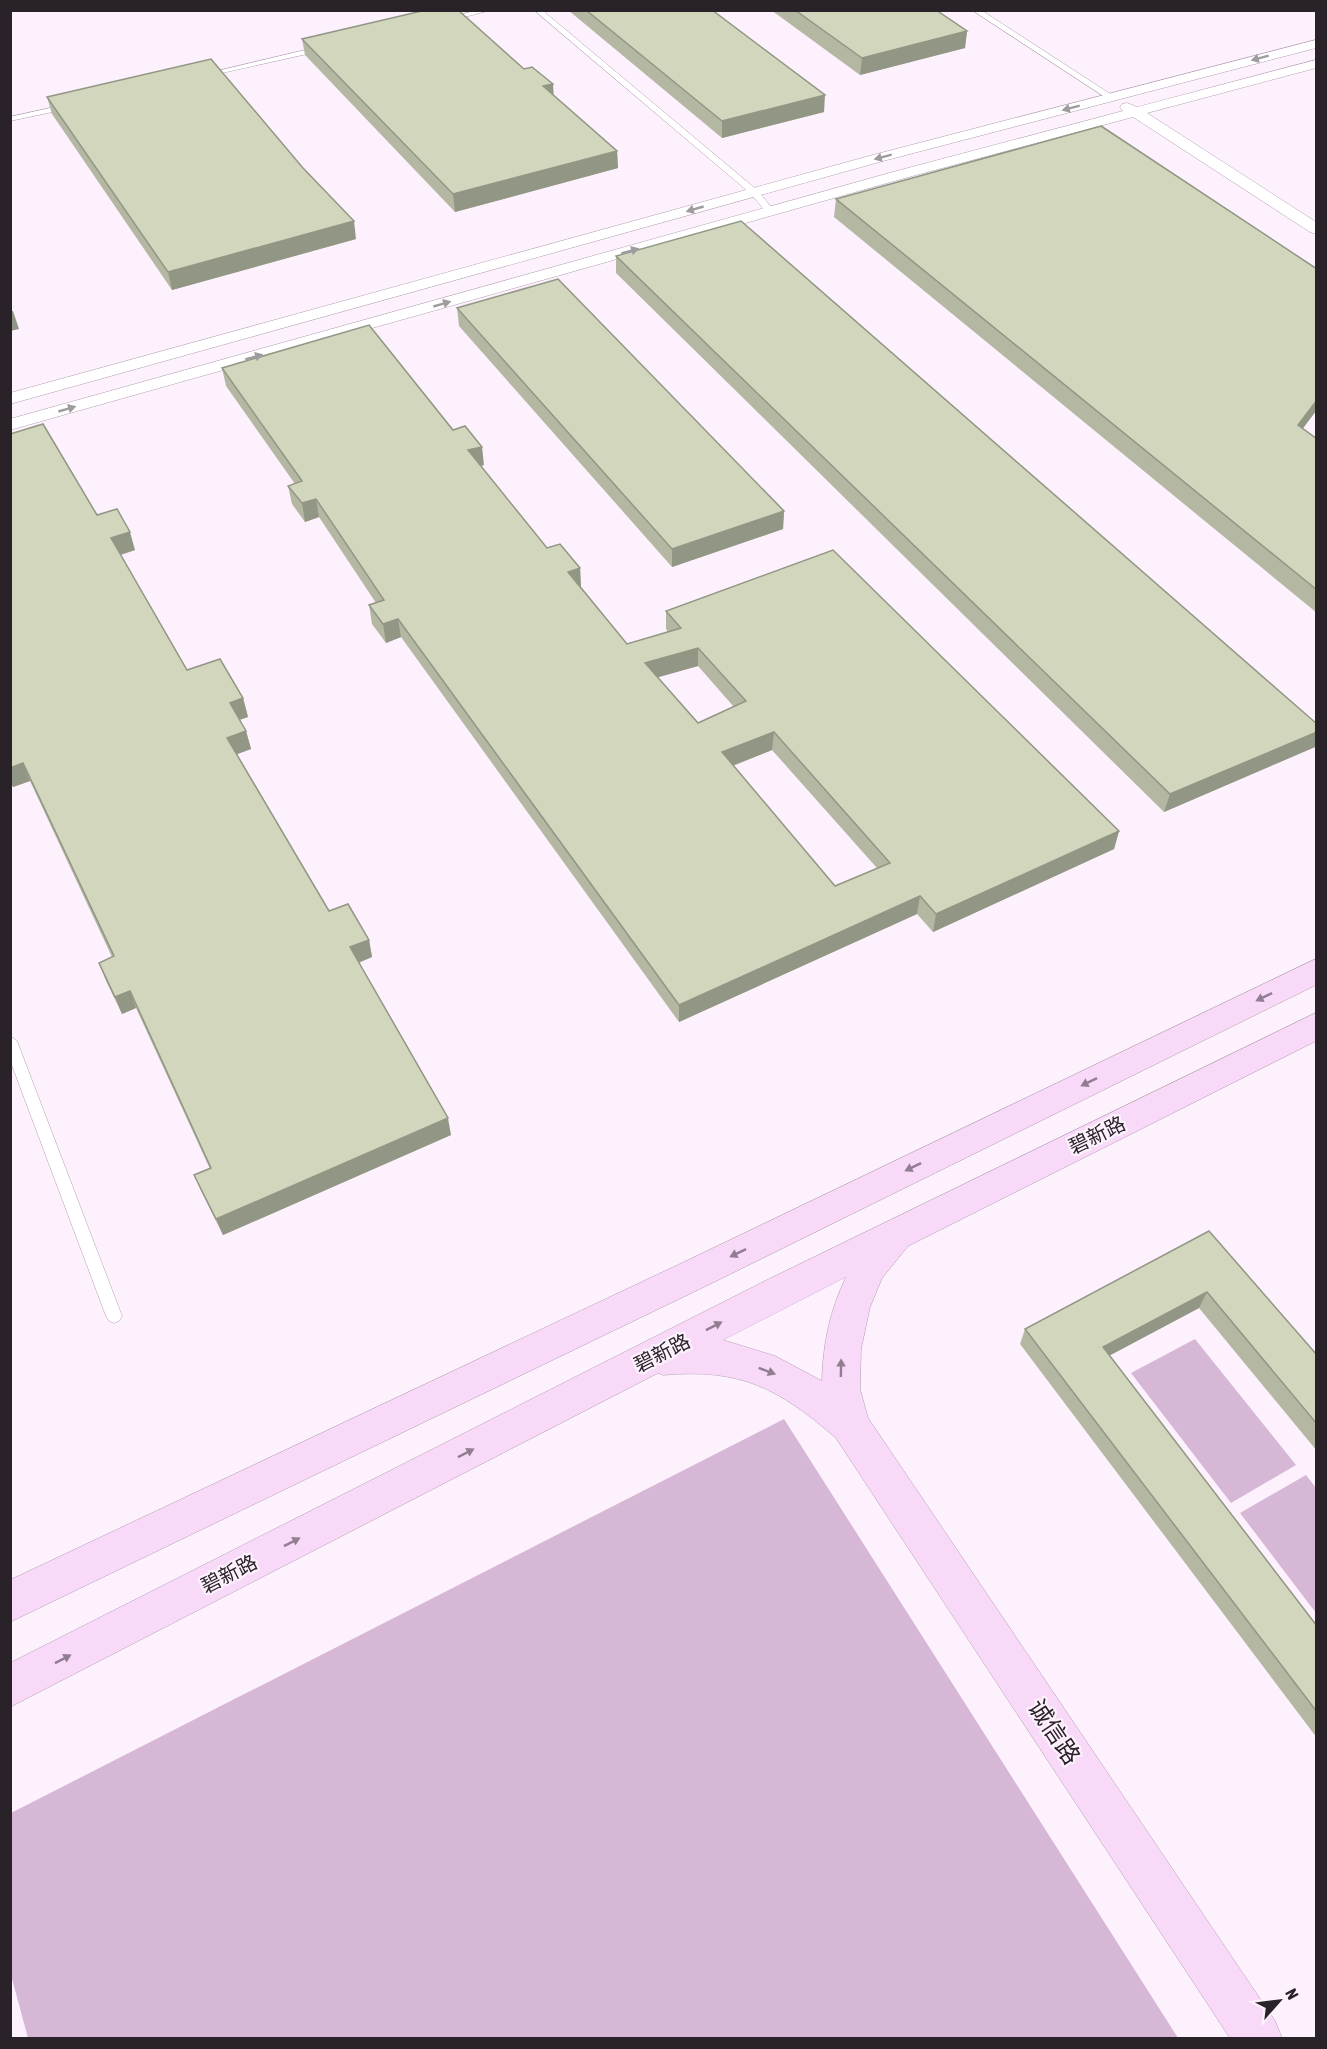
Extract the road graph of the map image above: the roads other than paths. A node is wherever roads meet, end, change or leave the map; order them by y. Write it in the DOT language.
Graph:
graph roads {
  1 [pos="488,10"];
  2 [pos="537,10"];
  3 [pos="975,10"];
  4 [pos="442,21"];
  5 [pos="1317,44"];
  6 [pos="337,45"];
  7 [pos="1317,64"];
  8 [pos="197,77"];
  9 [pos="1111,97"];
  10 [pos="80,104"];
  11 [pos="1135,112"];
  12 [pos="10,119"];
  13 [pos="754,192"];
  14 [pos="770,211"];
  15 [pos="1317,229"];
  16 [pos="10,399"];
  17 [pos="10,425"];
  18 [pos="1317,971"];
  19 [pos="1317,1026"];
  20 [pos="11,1045"];
  21 [pos="897,1235"];
  22 [pos="114,1316"];
  23 [pos="648,1360"];
  24 [pos="850,1425"];
  25 [pos="10,1602"];
  26 [pos="10,1686"];
  27 [pos="1258,2038"];
  1 -- 4 [label="lane"];
  2 -- 13 [label="lane"];
  3 -- 9 [label="lane"];
  5 -- 9 [label="street, one-way"];
  6 -- 8 [label="lane"];
  7 -- 11 [label="street"];
  9 -- 11 [label="street"];
  9 -- 13 [label="street, one-way"];
  10 -- 12 [label="lane"];
  11 -- 14 [label="street"];
  11 -- 15 [label="street"];
  13 -- 14 [label="lane"];
  13 -- 16 [label="street, one-way"];
  17 -- 14 [label="street, one-way"];
  18 -- 25 [label="main road, one-way"];
  19 -- 21 [label="main road, 碧新路"];
  20 -- 22 [label="lane"];
  23 -- 21 [label="main road, 碧新路, one-way"];
  24 -- 21 [label="main road, 诚信路, one-way"];
  23 -- 24 [label="main road, 诚信路, one-way"];
  26 -- 23 [label="main road, 碧新路, one-way"];
  24 -- 27 [label="main road, 诚信路"];
}
